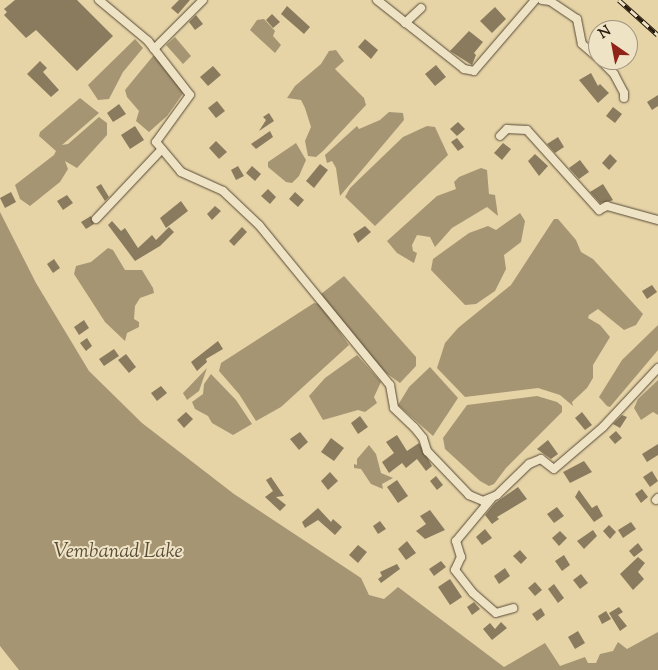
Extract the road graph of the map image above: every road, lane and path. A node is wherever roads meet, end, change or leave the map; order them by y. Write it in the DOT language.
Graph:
graph roads {
  1 [pos="99,0"];
  2 [pos="203,0"];
  3 [pos="377,0"];
  4 [pos="535,0"];
  5 [pos="542,0"];
  6 [pos="421,8"];
  7 [pos="405,23"];
  8 [pos="154,49"];
  9 [pos="588,49"];
  10 [pos="608,70"];
  11 [pos="624,98"];
  12 [pos="500,136"];
  13 [pos="162,149"];
  14 [pos="96,219"];
  15 [pos="658,220"];
  16 [pos="658,368"];
  17 [pos="493,496"];
  18 [pos="513,608"];
  1 -- 8 [label="street"];
  2 -- 8 [label="street"];
  3 -- 7 [label="street"];
  4 -- 7 [label="street"];
  5 -- 9 [label="street"];
  6 -- 7 [label="street"];
  8 -- 13 [label="street"];
  10 -- 11 [label="street"];
  12 -- 15 [label="street"];
  13 -- 14 [label="street"];
  13 -- 17 [label="street"];
  16 -- 17 [label="street"];
  17 -- 18 [label="street"];
}
